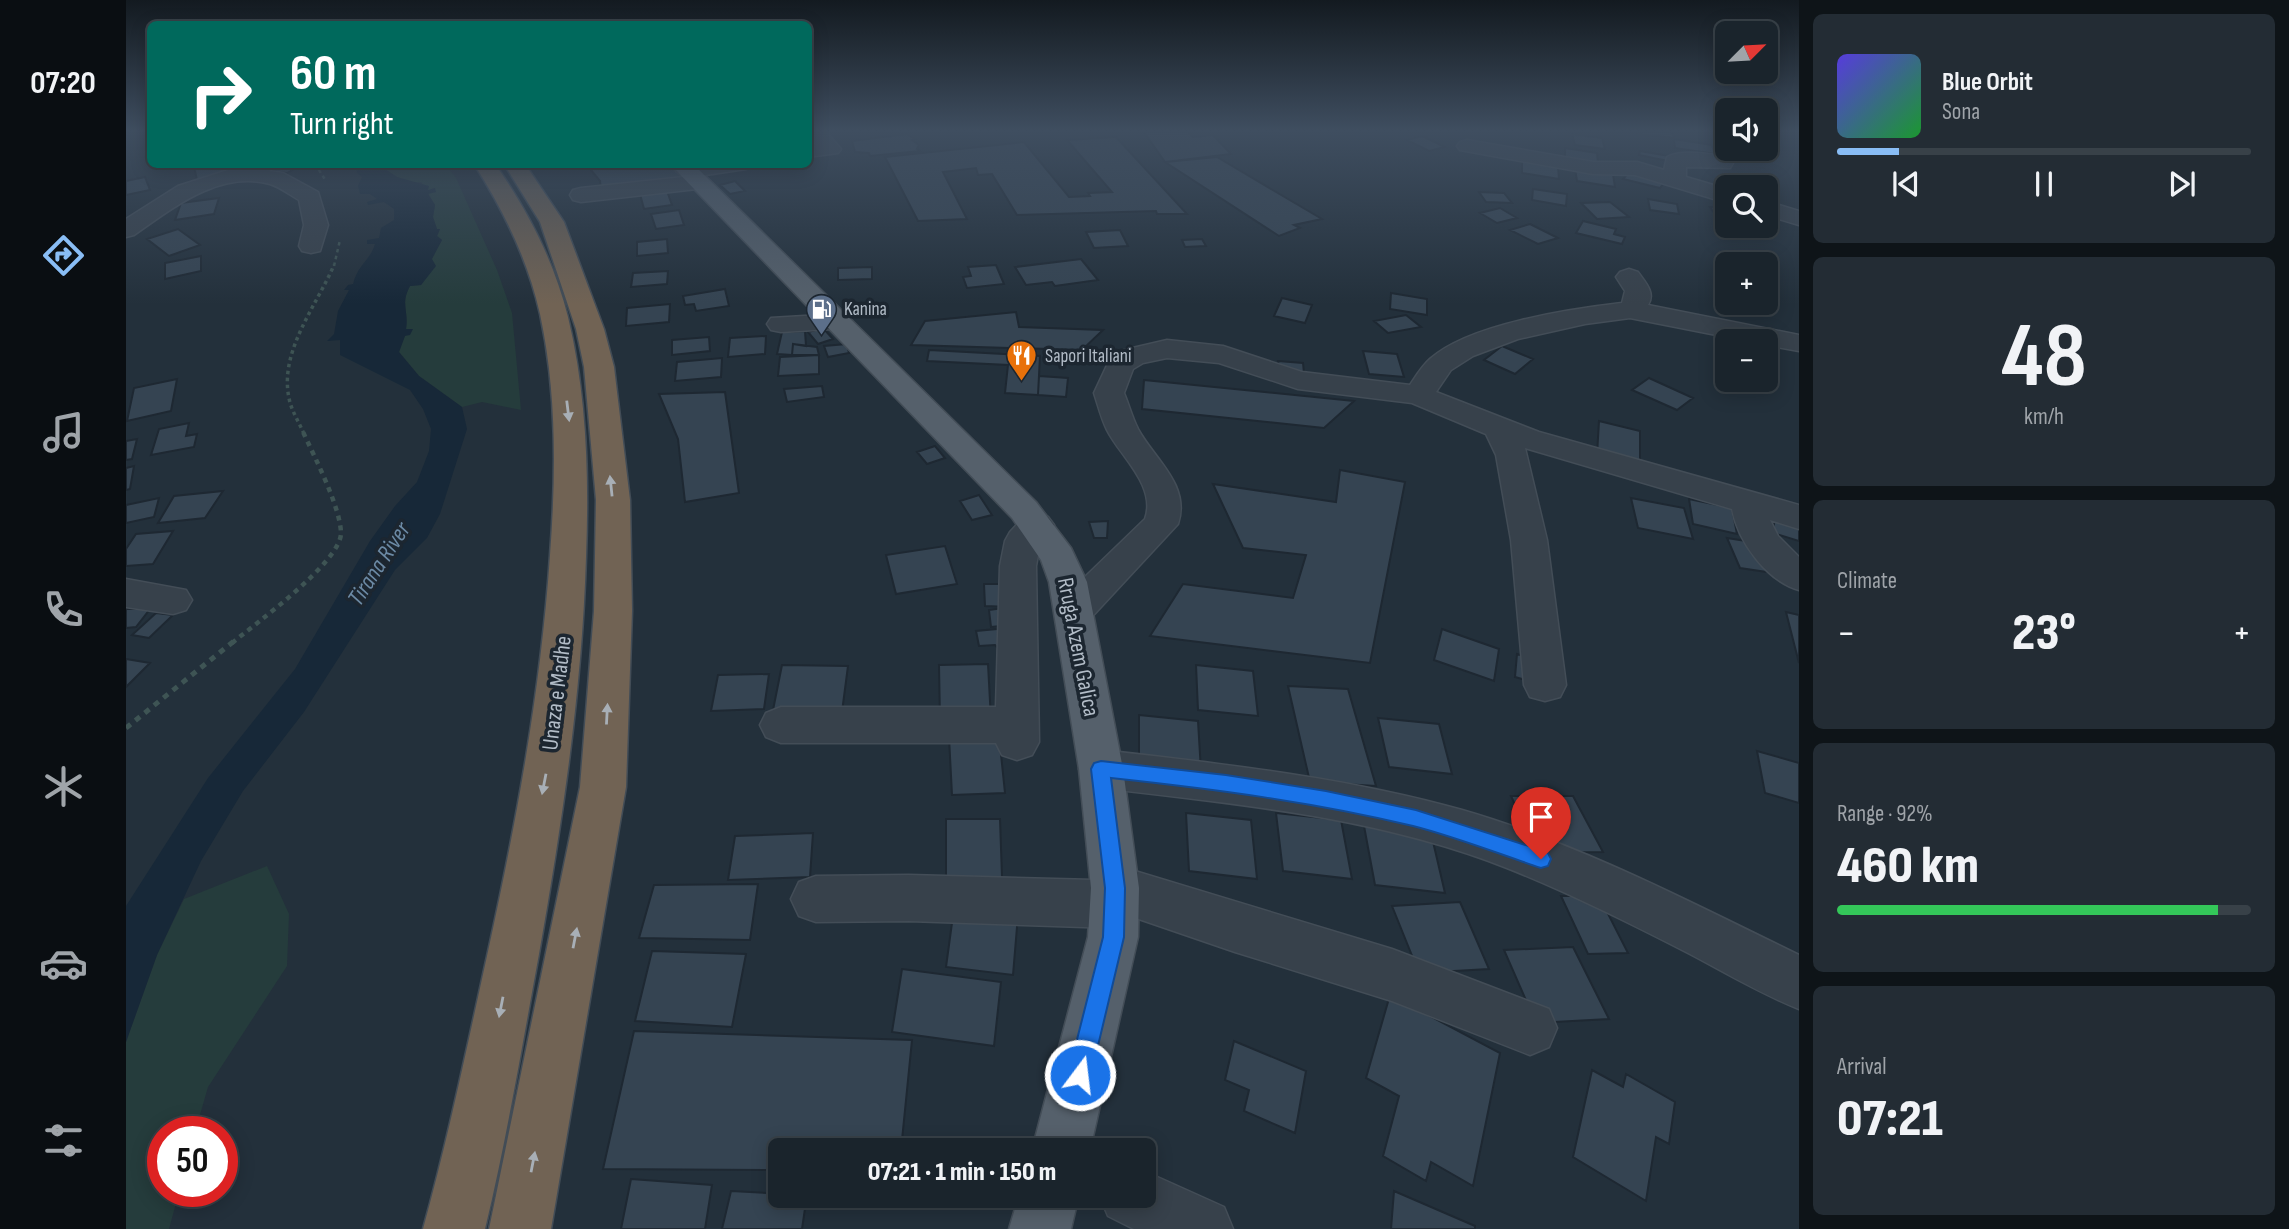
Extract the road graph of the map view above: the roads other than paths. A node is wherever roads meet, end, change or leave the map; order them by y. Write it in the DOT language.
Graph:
graph roads {
  1 [pos="189,189"];
  2 [pos="296,189"];
  3 [pos="486,189"];
  4 [pos="499,189"];
  5 [pos="531,189"];
  6 [pos="549,189"];
  7 [pos="609,189"];
  8 [pos="705,189"];
  9 [pos="582,195"];
  10 [pos="1778,212"];
  11 [pos="1799,218"];
  12 [pos="126,230"];
  13 [pos="311,246"];
  14 [pos="1629,277"];
  15 [pos="1630,310"];
  16 [pos="838,321"];
  17 [pos="781,324"];
  18 [pos="575,341"];
  19 [pos="1799,343"];
  20 [pos="1419,395"];
  21 [pos="1499,429"];
  22 [pos="1748,503"];
  23 [pos="1799,517"];
  24 [pos="1036,525"];
  25 [pos="1799,577"];
  26 [pos="126,593"];
  27 [pos="173,600"];
  28 [pos="1074,611"];
  29 [pos="1545,685"];
  30 [pos="781,724"];
  31 [pos="1101,769"];
  32 [pos="1115,896"];
  33 [pos="816,899"];
  34 [pos="1799,982"];
  35 [pos="1530,1028"];
  36 [pos="1064,1138"];
  37 [pos="1046,1208"];
  38 [pos="1156,1208"];
  39 [pos="454,1229"];
  40 [pos="520,1229"];
  41 [pos="1040,1229"];
  42 [pos="1202,1229"];
  1 -- 12 [label="street"];
  2 -- 13 [label="street"];
  3 -- 18 [label="highway"];
  4 -- 18 [label="highway, Unaza e Madhe"];
  5 -- 18 [label="highway, Unaza e Madhe"];
  6 -- 18 [label="highway"];
  7 -- 9 [label="street"];
  8 -- 16 [label="main road, Rruga Azem Galica"];
  10 -- 11 [label="street"];
  14 -- 15 [label="street"];
  15 -- 19 [label="street"];
  15 -- 20 [label="street"];
  16 -- 17 [label="street"];
  16 -- 24 [label="main road, Rruga Azem Galica"];
  18 -- 39 [label="highway, Unaza e Madhe, one-way"];
  40 -- 18 [label="highway, Unaza e Madhe, one-way"];
  20 -- 21 [label="street"];
  20 -- 28 [label="street"];
  21 -- 22 [label="street"];
  21 -- 29 [label="street"];
  22 -- 23 [label="street"];
  22 -- 25 [label="street"];
  24 -- 28 [label="main road, Rruga Azem Galica"];
  24 -- 30 [label="street"];
  26 -- 27 [label="street"];
  28 -- 31 [label="main road, Rruga Azem Galica"];
  31 -- 32 [label="main road, Rruga Azem Galica"];
  31 -- 34 [label="street"];
  32 -- 33 [label="street"];
  32 -- 35 [label="street"];
  32 -- 36 [label="main road, Rruga Azem Galica"];
  37 -- 41 [label="main road"];
  38 -- 42 [label="street"];
}
